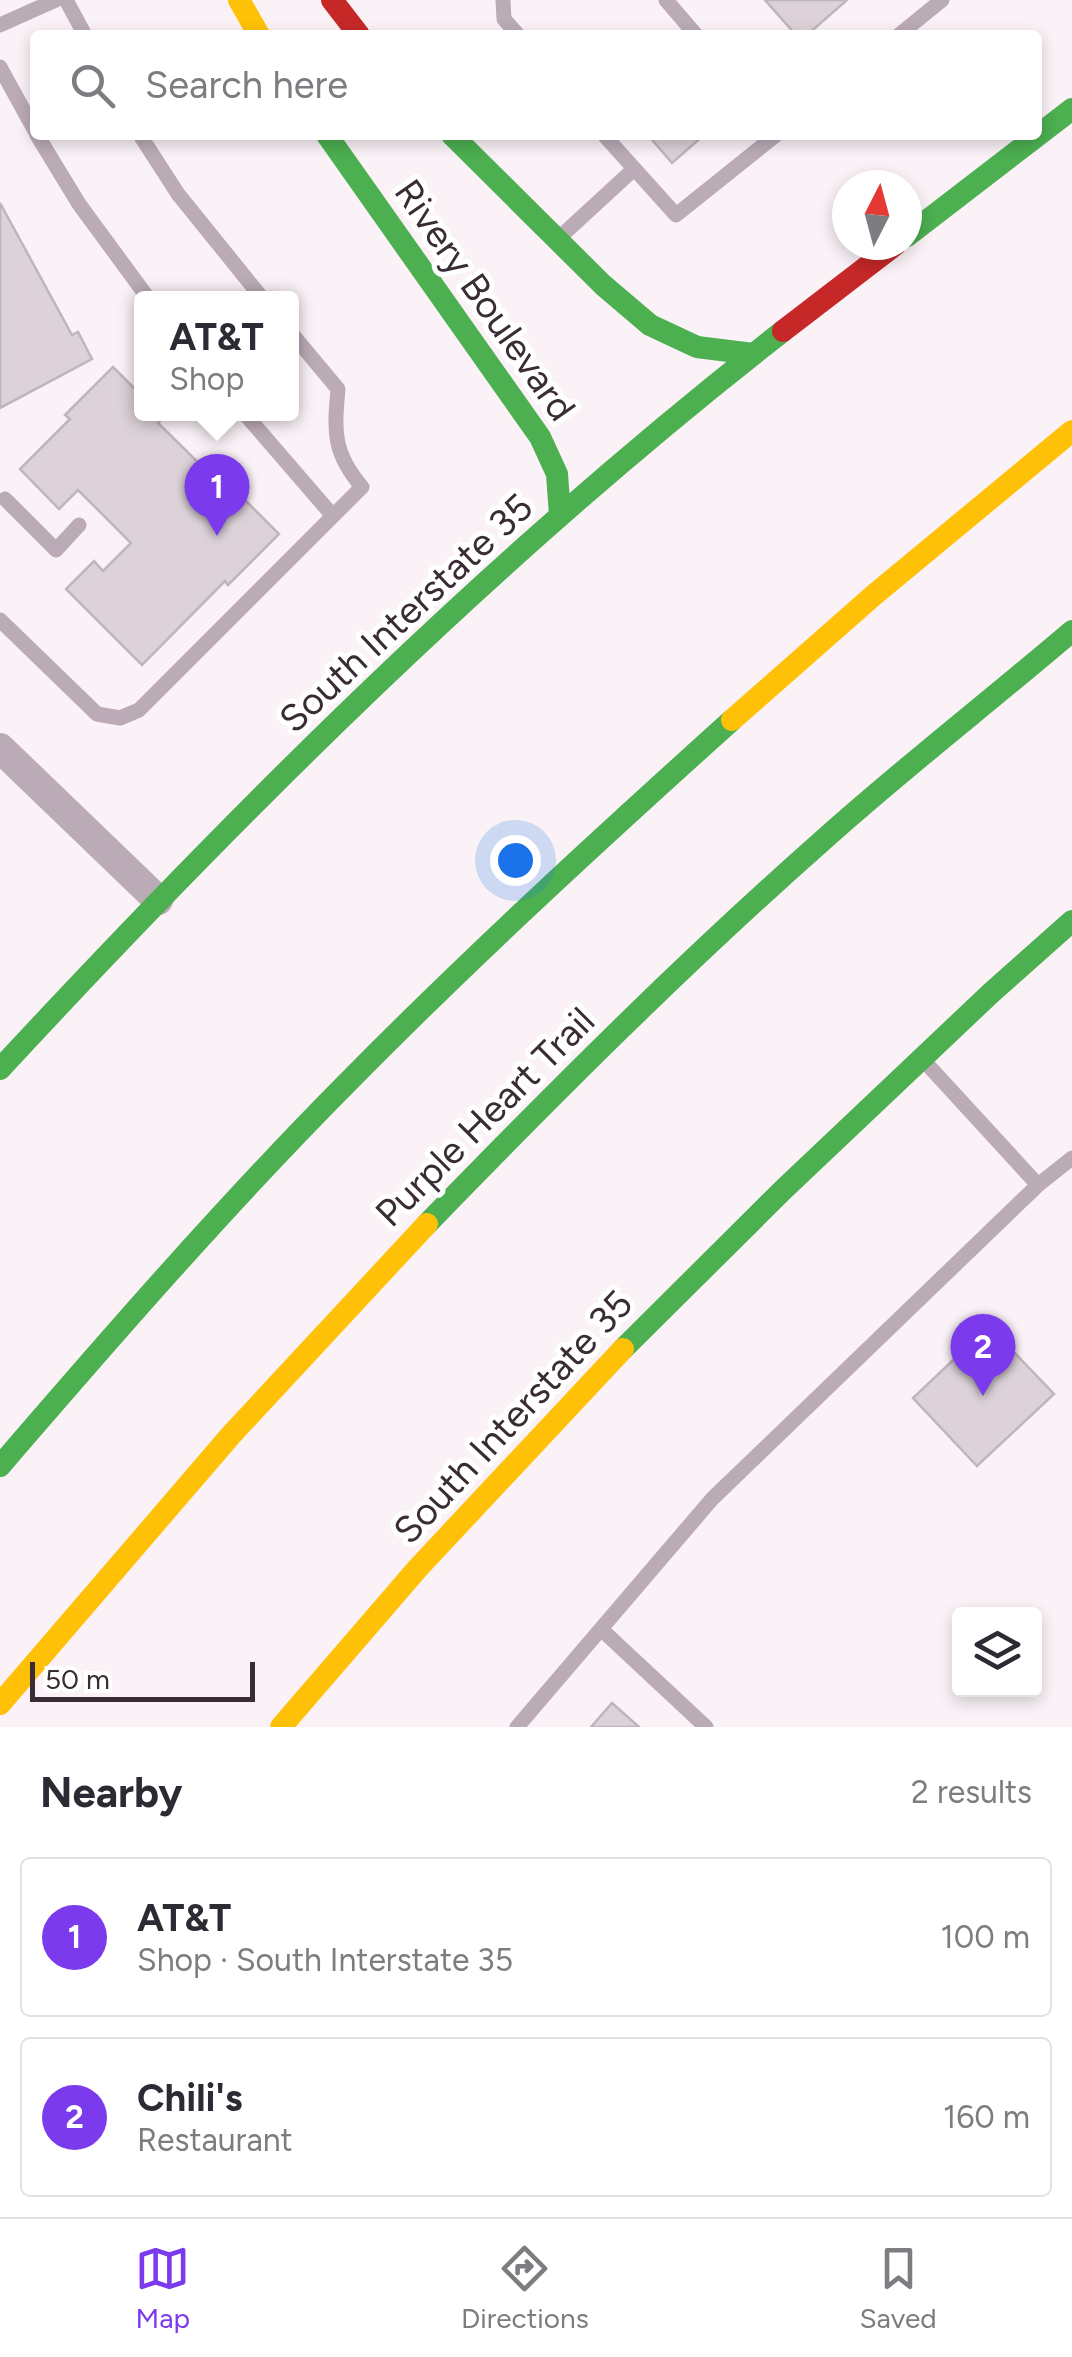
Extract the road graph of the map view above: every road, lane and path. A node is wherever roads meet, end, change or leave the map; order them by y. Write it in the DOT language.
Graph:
graph roads {
  1 [pos="56,0"];
  2 [pos="66,0"];
  3 [pos="238,0"];
  4 [pos="332,0"];
  5 [pos="504,0"];
  6 [pos="666,0"];
  7 [pos="942,0"];
  8 [pos="0,25"];
  9 [pos="82,30"];
  10 [pos="256,30"];
  11 [pos="355,30"];
  12 [pos="514,30"];
  13 [pos="692,30"];
  14 [pos="905,30"];
  15 [pos="0,68"];
  16 [pos="1072,108"];
  17 [pos="30,122"];
  18 [pos="1042,131"];
  19 [pos="40,140"];
  20 [pos="143,140"];
  21 [pos="331,140"];
  22 [pos="457,140"];
  23 [pos="608,140"];
  24 [pos="770,140"];
  25 [pos="1031,140"];
  26 [pos="634,169"];
  27 [pos="922,224"];
  28 [pos="556,240"];
  29 [pos="875,260"];
  30 [pos="143,291"];
  31 [pos="256,291"];
  32 [pos="299,343"];
  33 [pos="753,354"];
  34 [pos="252,421"];
  35 [pos="1072,431"];
  36 [pos="2,499"];
  37 [pos="560,515"];
  38 [pos="334,516"];
  39 [pos="79,525"];
  40 [pos="0,620"];
  41 [pos="1072,631"];
  42 [pos="0,748"];
  43 [pos="158,900"];
  44 [pos="1072,922"];
  45 [pos="922,1059"];
  46 [pos="0,1069"];
  47 [pos="1072,1158"];
  48 [pos="1038,1185"];
  49 [pos="0,1466"];
  50 [pos="601,1629"];
  51 [pos="0,1704"];
  52 [pos="281,1727"];
  53 [pos="517,1727"];
  54 [pos="706,1727"];
  1 -- 8 [label="lane"];
  2 -- 9 [label="lane"];
  3 -- 10 [label="main road"];
  4 -- 11 [label="main road"];
  5 -- 12 [label="lane"];
  6 -- 13 [label="lane"];
  7 -- 14 [label="lane"];
  15 -- 17 [label="lane"];
  16 -- 18 [label="main road"];
  19 -- 30 [label="lane"];
  20 -- 31 [label="lane"];
  21 -- 37 [label="main road, Rivery Boulevard"];
  22 -- 28 [label="main road, Rivery Boulevard"];
  23 -- 26 [label="lane"];
  24 -- 26 [label="lane"];
  25 -- 27 [label="main road"];
  26 -- 28 [label="lane"];
  28 -- 33 [label="main road, Rivery Boulevard"];
  29 -- 33 [label="main road, South Interstate 35"];
  32 -- 38 [label="lane"];
  33 -- 37 [label="main road, South Interstate 35"];
  34 -- 38 [label="lane"];
  35 -- 49 [label="main road"];
  36 -- 39 [label="lane"];
  37 -- 43 [label="main road, South Interstate 35"];
  38 -- 40 [label="lane"];
  41 -- 51 [label="main road, Purple Heart Trail"];
  42 -- 43 [label="street"];
  43 -- 46 [label="main road, South Interstate 35"];
  44 -- 45 [label="main road, South Interstate 35"];
  45 -- 48 [label="lane"];
  45 -- 52 [label="main road, South Interstate 35"];
  47 -- 48 [label="lane"];
  48 -- 50 [label="lane"];
  50 -- 53 [label="lane"];
  50 -- 54 [label="lane"];
}
